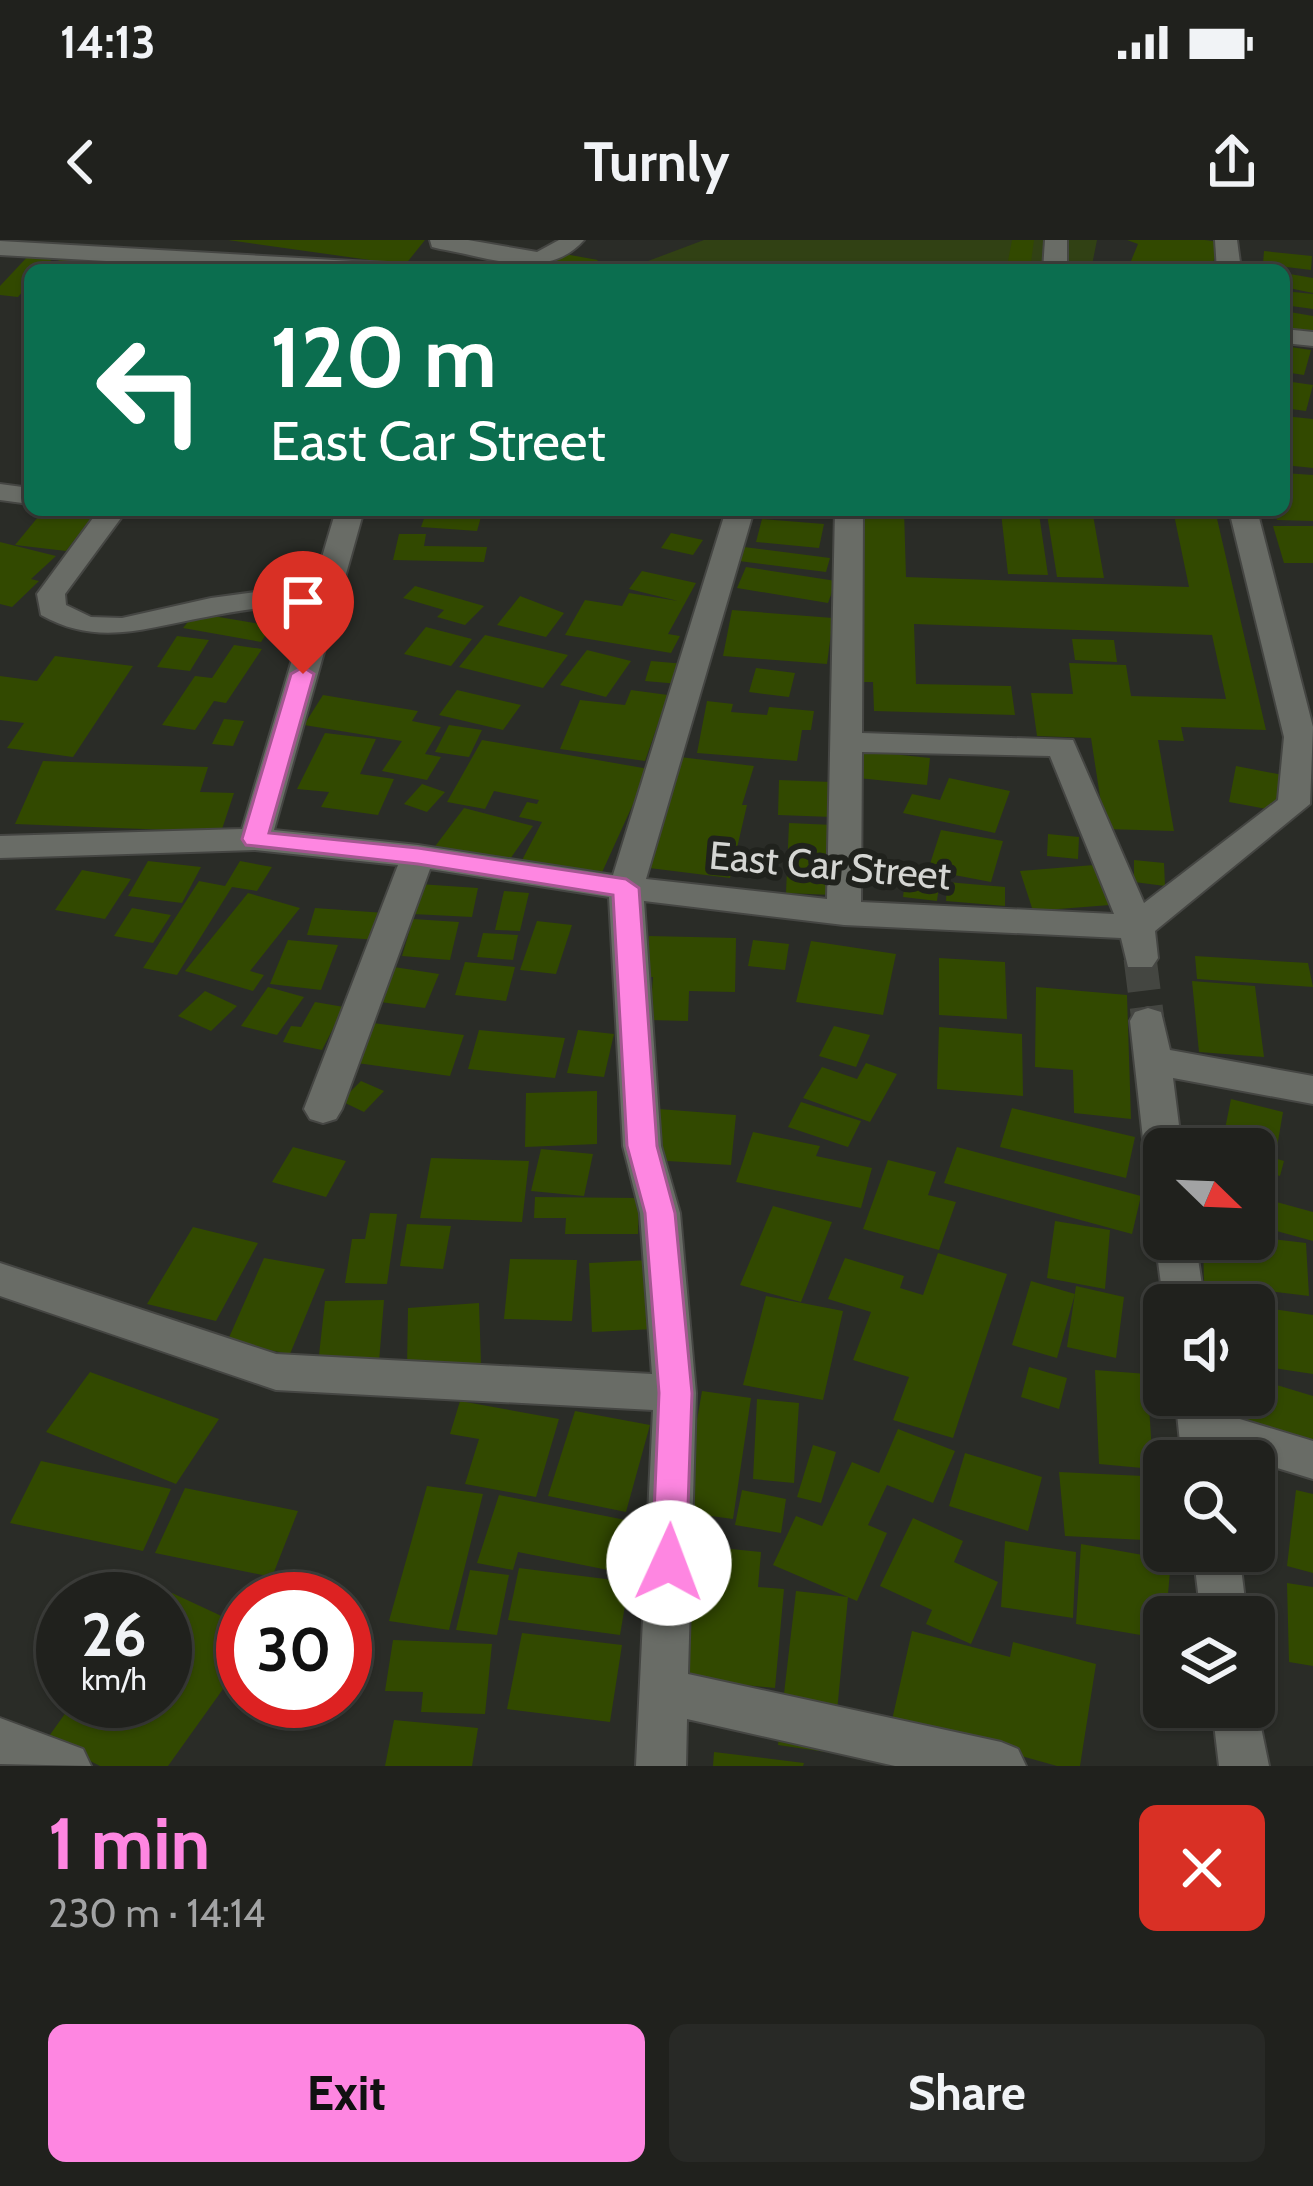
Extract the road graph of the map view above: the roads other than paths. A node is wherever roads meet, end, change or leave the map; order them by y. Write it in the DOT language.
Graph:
graph roads {
  1 [pos="572,240"];
  2 [pos="437,246"];
  3 [pos="114,247"];
  4 [pos="0,248"];
  5 [pos="271,264"];
  6 [pos="106,516"];
  7 [pos="348,516"];
  8 [pos="738,516"];
  9 [pos="849,516"];
  10 [pos="1245,516"];
  11 [pos="327,591"];
  12 [pos="1306,739"];
  13 [pos="846,742"];
  14 [pos="255,839"];
  15 [pos="0,847"];
  16 [pos="418,856"];
  17 [pos="626,888"];
  18 [pos="844,913"];
  19 [pos="1138,942"];
  20 [pos="1148,1021"];
  21 [pos="1151,1060"];
  22 [pos="1313,1090"];
  23 [pos="323,1108"];
  24 [pos="1160,1128"];
  25 [pos="0,1280"];
  26 [pos="675,1393"];
  27 [pos="1200,1427"];
  28 [pos="1313,1460"];
  29 [pos="664,1691"];
  30 [pos="1239,1728"];
  31 [pos="0,1741"];
  32 [pos="66,1766"];
  33 [pos="661,1766"];
  34 [pos="1001,1766"];
  35 [pos="1244,1766"];
  1 -- 2 [label="street"];
  3 -- 4 [label="street"];
  3 -- 5 [label="street"];
  6 -- 11 [label="street"];
  7 -- 11 [label="street"];
  8 -- 17 [label="street"];
  9 -- 13 [label="street"];
  10 -- 12 [label="street"];
  11 -- 14 [label="street"];
  12 -- 19 [label="street"];
  13 -- 18 [label="street"];
  13 -- 19 [label="street"];
  14 -- 15 [label="street, East Car Street"];
  14 -- 16 [label="street, East Car Street"];
  16 -- 17 [label="street, East Car Street"];
  16 -- 23 [label="street"];
  17 -- 18 [label="street, East Car Street"];
  17 -- 26 [label="street"];
  18 -- 19 [label="street, East Car Street"];
  20 -- 21 [label="street"];
  21 -- 22 [label="street"];
  21 -- 24 [label="street"];
  25 -- 26 [label="street"];
  26 -- 29 [label="street"];
  27 -- 28 [label="street"];
  29 -- 33 [label="street"];
  29 -- 34 [label="street"];
  30 -- 35 [label="street"];
  31 -- 32 [label="street"];
}
